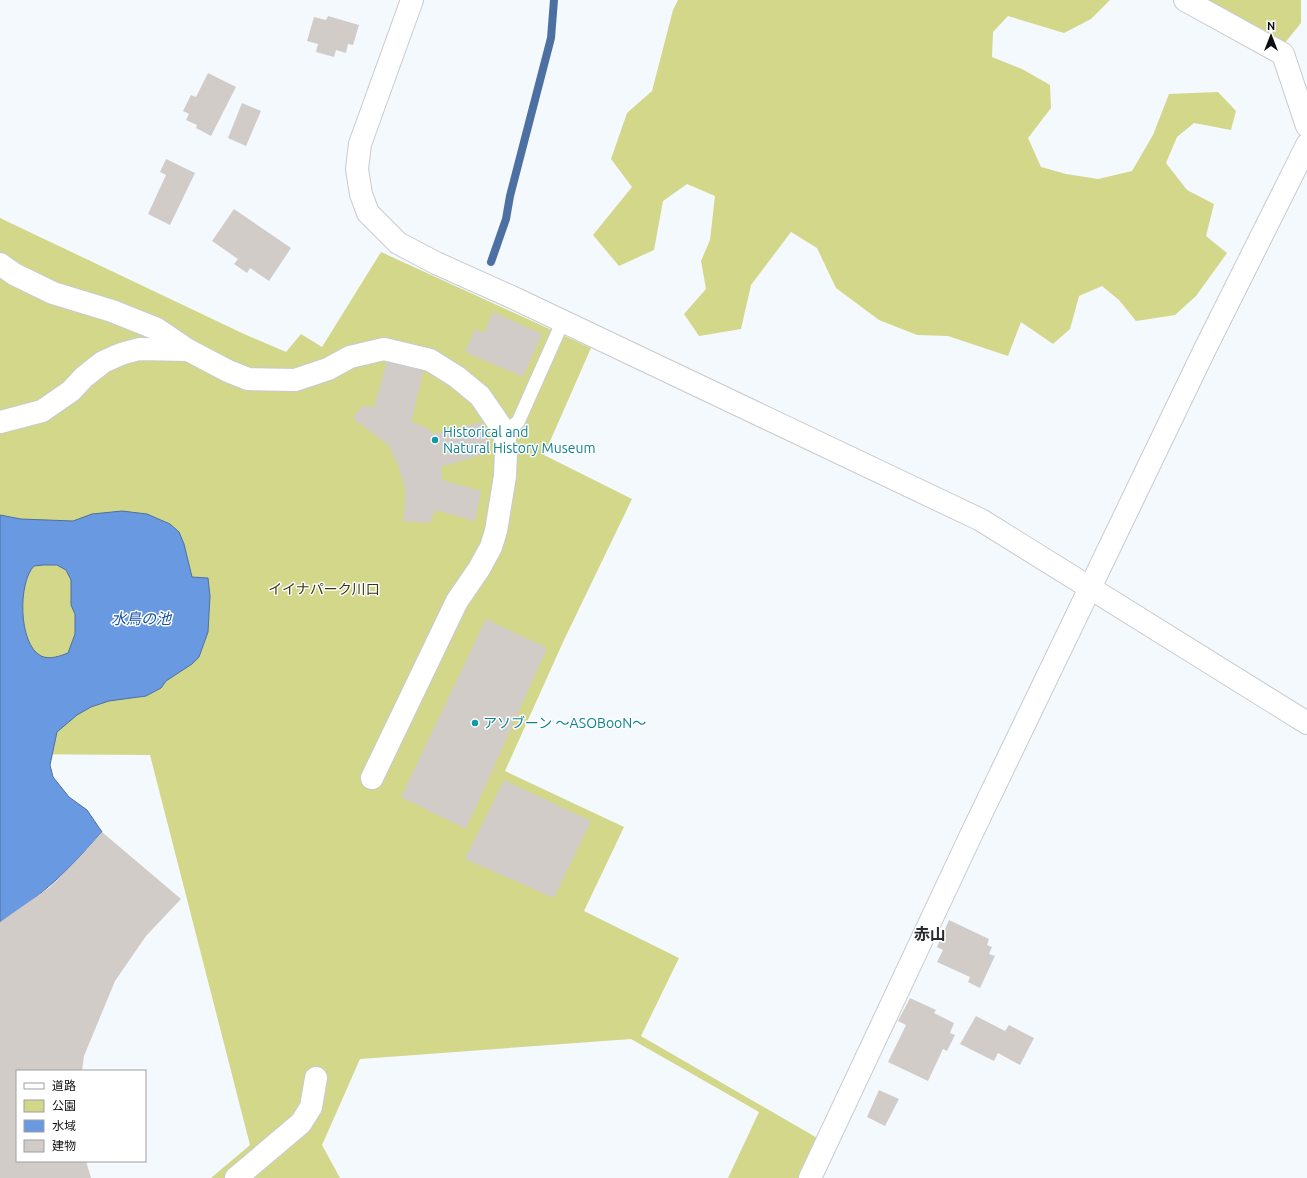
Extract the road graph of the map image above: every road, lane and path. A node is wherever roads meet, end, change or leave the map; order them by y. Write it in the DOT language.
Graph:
graph roads {
  1 [pos="412,0"];
  2 [pos="1185,0"];
  3 [pos="1307,126"];
  4 [pos="1307,145"];
  5 [pos="0,264"];
  6 [pos="563,321"];
  7 [pos="188,350"];
  8 [pos="0,422"];
  9 [pos="504,431"];
  10 [pos="1090,589"];
  11 [pos="1307,723"];
  12 [pos="372,778"];
  13 [pos="316,1078"];
  14 [pos="236,1178"];
  15 [pos="810,1178"];
  1 -- 6 [label="street"];
  2 -- 3 [label="street"];
  4 -- 10 [label="street"];
  5 -- 7 [label="street"];
  6 -- 9 [label="lane"];
  6 -- 10 [label="street"];
  7 -- 8 [label="street"];
  7 -- 9 [label="street"];
  9 -- 12 [label="street"];
  10 -- 11 [label="street"];
  10 -- 15 [label="street"];
  13 -- 14 [label="street"];
}
